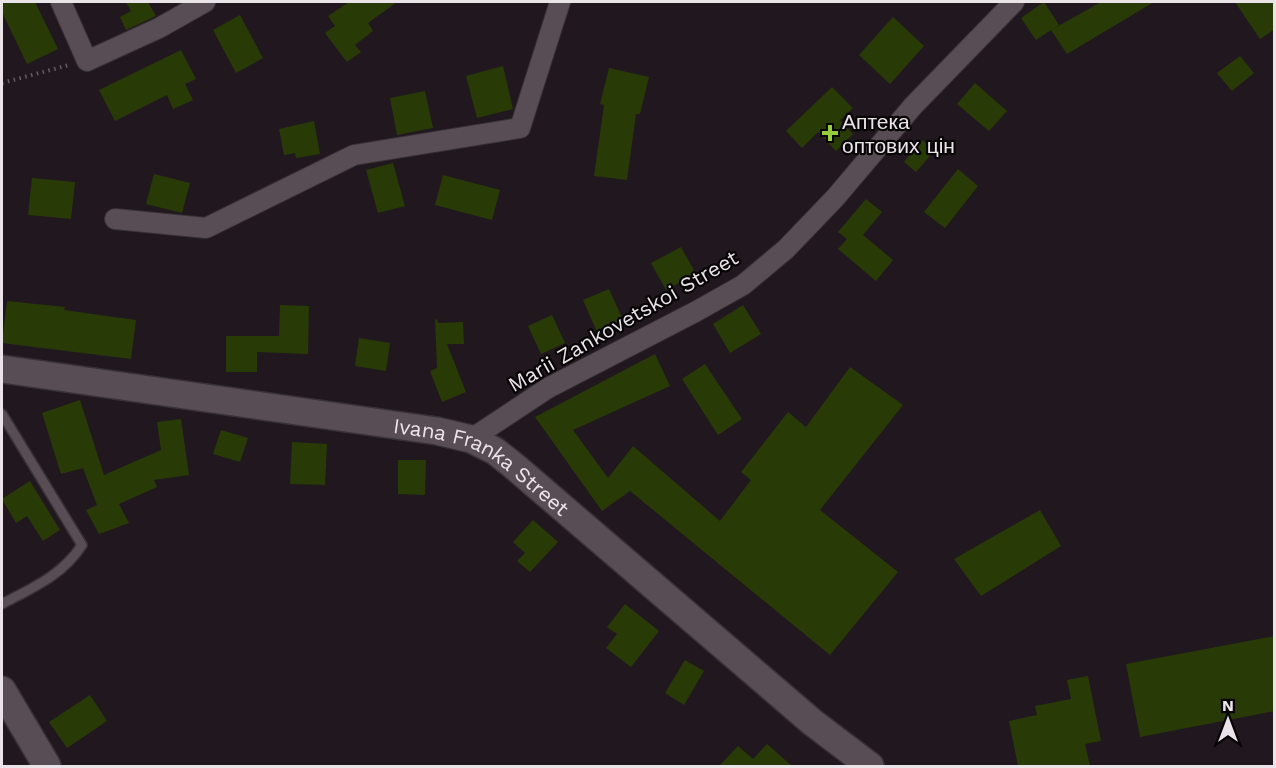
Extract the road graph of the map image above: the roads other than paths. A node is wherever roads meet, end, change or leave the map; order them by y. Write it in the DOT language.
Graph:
graph roads {
  1 [pos="61,2"];
  2 [pos="205,2"];
  3 [pos="560,2"];
  4 [pos="1014,2"];
  5 [pos="116,219"];
  6 [pos="2,369"];
  7 [pos="2,414"];
  8 [pos="471,439"];
  9 [pos="2,604"];
  10 [pos="2,690"];
  11 [pos="47,766"];
  12 [pos="870,766"];
  1 -- 2 [label="street"];
  3 -- 5 [label="street"];
  4 -- 8 [label="street, Marii Zankovetskoi Street"];
  6 -- 8 [label="main road, Ivana Franka Street"];
  7 -- 9 [label="lane"];
  8 -- 12 [label="main road, Ivana Franka Street"];
  10 -- 11 [label="main road"];
}
